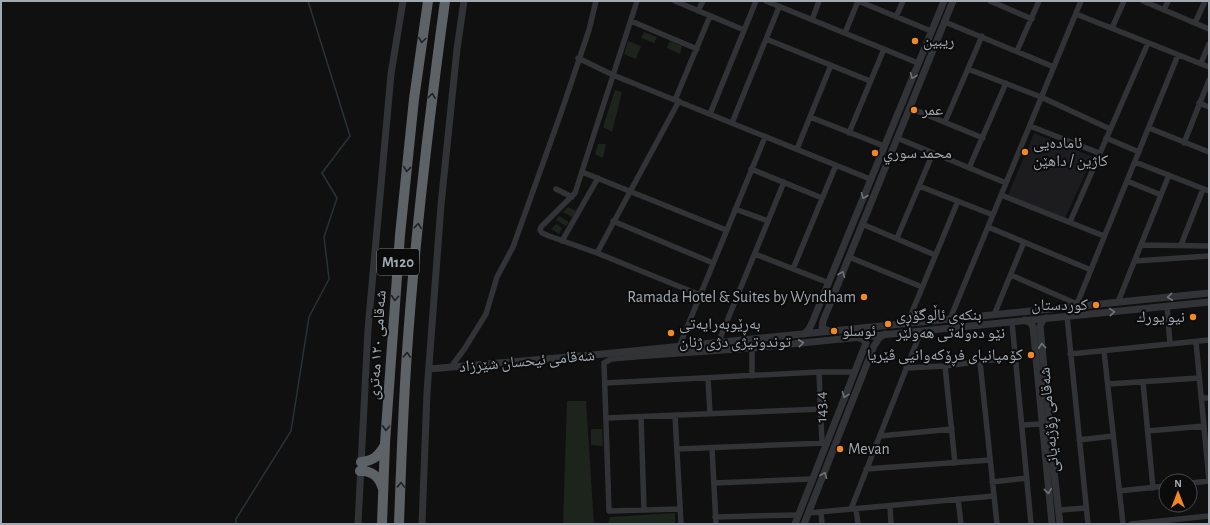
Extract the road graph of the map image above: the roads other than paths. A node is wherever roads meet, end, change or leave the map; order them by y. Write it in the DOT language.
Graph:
graph roads {
  1 [pos="403,1"];
  2 [pos="428,1"];
  3 [pos="445,1"];
  4 [pos="464,1"];
  5 [pos="596,1"];
  6 [pos="637,1"];
  7 [pos="675,1"];
  8 [pos="703,1"];
  9 [pos="756,1"];
  10 [pos="766,1"];
  11 [pos="820,1"];
  12 [pos="858,1"];
  13 [pos="903,1"];
  14 [pos="1039,1"];
  15 [pos="1081,1"];
  16 [pos="1124,1"];
  17 [pos="1143,1"];
  18 [pos="1168,1"];
  19 [pos="1204,1"];
  20 [pos="943,2"];
  21 [pos="993,2"];
  22 [pos="952,4"];
  23 [pos="779,6"];
  24 [pos="1164,10"];
  25 [pos="698,11"];
  26 [pos="1076,14"];
  27 [pos="710,16"];
  28 [pos="896,17"];
  29 [pos="1032,19"];
  30 [pos="812,20"];
  31 [pos="631,22"];
  32 [pos="945,22"];
  33 [pos="1195,23"];
  34 [pos="1112,28"];
  35 [pos="1209,28"];
  36 [pos="744,30"];
  37 [pos="931,31"];
  38 [pos="844,33"];
  39 [pos="982,36"];
  40 [pos="766,39"];
  41 [pos="1148,44"];
  42 [pos="1209,44"];
  43 [pos="697,49"];
  44 [pos="884,49"];
  45 [pos="1017,51"];
  46 [pos="1178,55"];
  47 [pos="578,58"];
  48 [pos="918,63"];
  49 [pos="1201,63"];
  50 [pos="831,65"];
  51 [pos="1054,66"];
  52 [pos="1209,67"];
  53 [pos="968,69"];
  54 [pos="614,75"];
  55 [pos="1209,80"];
  56 [pos="870,81"];
  57 [pos="1006,83"];
  58 [pos="1041,97"];
  59 [pos="677,101"];
  60 [pos="1199,103"];
  61 [pos="1209,107"];
  62 [pos="910,108"];
  63 [pos="710,114"];
  64 [pos="810,117"];
  65 [pos="945,122"];
  66 [pos="732,123"];
  67 [pos="1030,126"];
  68 [pos="1149,128"];
  69 [pos="1110,129"];
  70 [pos="850,132"];
  71 [pos="764,137"];
  72 [pos="897,138"];
  73 [pos="983,138"];
  74 [pos="1106,138"];
  75 [pos="1184,143"];
  76 [pos="884,146"];
  77 [pos="797,149"];
  78 [pos="1139,152"];
  79 [pos="1209,152"];
  80 [pos="933,153"];
  81 [pos="1099,153"];
  82 [pos="1135,162"];
  83 [pos="836,165"];
  84 [pos="876,166"];
  85 [pos="751,168"];
  86 [pos="969,168"];
  87 [pos="884,170"];
  88 [pos="582,172"];
  89 [pos="1169,175"];
  90 [pos="598,178"];
  91 [pos="870,180"];
  92 [pos="1127,181"];
  93 [pos="784,182"];
  94 [pos="1006,183"];
  95 [pos="919,186"];
  96 [pos="556,189"];
  97 [pos="1206,190"];
  98 [pos="630,191"];
  99 [pos="1001,195"];
  100 [pos="1161,195"];
  101 [pos="572,197"];
  102 [pos="822,198"];
  103 [pos="958,201"];
  104 [pos="735,209"];
  105 [pos="993,215"];
  106 [pos="614,222"];
  107 [pos="768,222"];
  108 [pos="1070,222"];
  109 [pos="862,224"];
  110 [pos="988,227"];
  111 [pos="726,230"];
  112 [pos="1104,236"];
  113 [pos="897,238"];
  114 [pos="562,241"];
  115 [pos="1024,242"];
  116 [pos="1141,245"];
  117 [pos="1181,245"];
  118 [pos="1209,246"];
  119 [pos="596,253"];
  120 [pos="755,254"];
  121 [pos="935,255"];
  122 [pos="1209,256"];
  123 [pos="849,257"];
  124 [pos="1135,261"];
  125 [pos="713,262"];
  126 [pos="793,269"];
  127 [pos="1091,270"];
  128 [pos="1011,275"];
  129 [pos="828,283"];
  130 [pos="922,287"];
  131 [pos="1209,293"];
  132 [pos="700,295"];
  133 [pos="1152,299"];
  134 [pos="1118,302"];
  135 [pos="1209,302"];
  136 [pos="1077,305"];
  137 [pos="1167,306"];
  138 [pos="1153,308"];
  139 [pos="994,315"];
  140 [pos="981,316"];
  141 [pos="1066,316"];
  142 [pos="814,318"];
  143 [pos="1046,318"];
  144 [pos="950,319"];
  145 [pos="1025,320"];
  146 [pos="823,321"];
  147 [pos="1012,322"];
  148 [pos="907,324"];
  149 [pos="982,325"];
  150 [pos="1037,326"];
  151 [pos="831,331"];
  152 [pos="921,331"];
  153 [pos="804,334"];
  154 [pos="885,334"];
  155 [pos="856,337"];
  156 [pos="770,338"];
  157 [pos="1209,340"];
  158 [pos="1196,342"];
  159 [pos="718,343"];
  160 [pos="866,343"];
  161 [pos="1170,344"];
  162 [pos="679,346"];
  163 [pos="771,346"];
  164 [pos="874,346"];
  165 [pos="752,348"];
  166 [pos="1104,351"];
  167 [pos="625,352"];
  168 [pos="1070,354"];
  169 [pos="637,356"];
  170 [pos="1015,358"];
  171 [pos="980,362"];
  172 [pos="945,366"];
  173 [pos="451,367"];
  174 [pos="906,368"];
  175 [pos="429,369"];
  176 [pos="820,372"];
  177 [pos="854,372"];
  178 [pos="752,376"];
  179 [pos="708,378"];
  180 [pos="1199,378"];
  181 [pos="1144,382"];
  182 [pos="604,383"];
  183 [pos="1108,384"];
  184 [pos="1201,398"];
  185 [pos="1209,398"];
  186 [pos="820,409"];
  187 [pos="710,414"];
  188 [pos="675,415"];
  189 [pos="641,417"];
  190 [pos="606,418"];
  191 [pos="1042,424"];
  192 [pos="1022,425"];
  193 [pos="1204,426"];
  194 [pos="952,429"];
  195 [pos="1148,431"];
  196 [pos="880,436"];
  197 [pos="1113,436"];
  198 [pos="1079,440"];
  199 [pos="386,443"];
  200 [pos="824,443"];
  201 [pos="712,448"];
  202 [pos="677,449"];
  203 [pos="990,460"];
  204 [pos="955,463"];
  205 [pos="360,466"];
  206 [pos="866,469"];
  207 [pos="1050,471"];
  208 [pos="1027,478"];
  209 [pos="812,479"];
  210 [pos="1209,480"];
  211 [pos="992,482"];
  212 [pos="1198,482"];
  213 [pos="714,483"];
  214 [pos="1158,487"];
  215 [pos="1153,488"];
  216 [pos="384,490"];
  217 [pos="1119,491"];
  218 [pos="807,493"];
  219 [pos="994,496"];
  220 [pos="815,497"];
  221 [pos="958,499"];
  222 [pos="890,506"];
  223 [pos="1086,508"];
  224 [pos="680,509"];
  225 [pos="854,509"];
  226 [pos="644,510"];
  227 [pos="1058,510"];
  228 [pos="821,512"];
  229 [pos="808,513"];
  230 [pos="798,514"];
  231 [pos="1209,516"];
  232 [pos="715,517"];
  233 [pos="1180,522"];
  234 [pos="358,524"];
  235 [pos="382,524"];
  236 [pos="399,524"];
  237 [pos="422,524"];
  238 [pos="681,524"];
  239 [pos="716,524"];
  240 [pos="795,524"];
  241 [pos="804,524"];
  242 [pos="822,524"];
  243 [pos="858,524"];
  244 [pos="891,524"];
  245 [pos="961,524"];
  246 [pos="997,524"];
  247 [pos="1031,524"];
  248 [pos="1052,524"];
  249 [pos="1060,524"];
  250 [pos="1088,524"];
  251 [pos="1122,524"];
  252 [pos="1131,524"];
  1 -- 205 [label="street"];
  2 -- 199 [label="highway, شەقامی ١٢٠ مەتری / M120, one-way"];
  236 -- 3 [label="highway, شەقامی ١٢٠ مەتری / M120, one-way"];
  4 -- 175 [label="street"];
  5 -- 47 [label="street"];
  6 -- 31 [label="street"];
  7 -- 25 [label="street"];
  8 -- 25 [label="street"];
  9 -- 36 [label="street"];
  10 -- 23 [label="street"];
  11 -- 30 [label="street"];
  12 -- 28 [label="street"];
  12 -- 38 [label="street"];
  13 -- 28 [label="street"];
  14 -- 29 [label="street"];
  15 -- 26 [label="street"];
  16 -- 34 [label="street"];
  17 -- 24 [label="street"];
  18 -- 24 [label="street"];
  19 -- 33 [label="street"];
  20 -- 22 [label="street"];
  20 -- 37 [label="street"];
  21 -- 29 [label="street"];
  22 -- 32 [label="street"];
  23 -- 30 [label="street"];
  23 -- 40 [label="street"];
  24 -- 33 [label="street"];
  25 -- 27 [label="street"];
  26 -- 34 [label="street"];
  26 -- 51 [label="street"];
  27 -- 36 [label="street"];
  27 -- 43 [label="street"];
  28 -- 37 [label="street"];
  29 -- 45 [label="street"];
  30 -- 38 [label="street"];
  31 -- 43 [label="street"];
  31 -- 54 [label="street"];
  32 -- 39 [label="street"];
  32 -- 62 [label="street"];
  33 -- 35 [label="street"];
  34 -- 41 [label="street"];
  36 -- 63 [label="street"];
  37 -- 48 [label="street"];
  38 -- 44 [label="street"];
  39 -- 45 [label="street"];
  39 -- 53 [label="street"];
  40 -- 50 [label="street"];
  40 -- 66 [label="street"];
  41 -- 46 [label="street"];
  41 -- 69 [label="street"];
  42 -- 49 [label="street"];
  43 -- 59 [label="street"];
  44 -- 48 [label="street"];
  44 -- 56 [label="street"];
  45 -- 51 [label="street"];
  46 -- 49 [label="street"];
  46 -- 68 [label="street"];
  47 -- 54 [label="street"];
  47 -- 173 [label="street"];
  48 -- 76 [label="street, one-way"];
  49 -- 52 [label="street"];
  50 -- 56 [label="street"];
  50 -- 64 [label="street"];
  51 -- 58 [label="street"];
  53 -- 57 [label="street"];
  53 -- 65 [label="street"];
  54 -- 59 [label="street"];
  54 -- 88 [label="street"];
  55 -- 60 [label="street"];
  56 -- 70 [label="street"];
  57 -- 58 [label="street"];
  57 -- 73 [label="street"];
  58 -- 67 [label="street"];
  58 -- 69 [label="street"];
  59 -- 63 [label="street"];
  59 -- 98 [label="street"];
  60 -- 61 [label="street"];
  60 -- 75 [label="street"];
  62 -- 65 [label="street"];
  62 -- 72 [label="street"];
  63 -- 66 [label="street"];
  64 -- 70 [label="street"];
  64 -- 77 [label="street"];
  65 -- 73 [label="street"];
  66 -- 71 [label="street"];
  67 -- 81 [label="street"];
  67 -- 94 [label="street"];
  68 -- 75 [label="street"];
  68 -- 78 [label="street"];
  69 -- 74 [label="street"];
  70 -- 76 [label="street"];
  71 -- 77 [label="street"];
  71 -- 85 [label="street"];
  72 -- 80 [label="street"];
  72 -- 87 [label="street"];
  73 -- 86 [label="street"];
  74 -- 78 [label="street"];
  74 -- 81 [label="street"];
  75 -- 79 [label="street"];
  76 -- 84 [label="street"];
  77 -- 83 [label="street"];
  78 -- 82 [label="street"];
  80 -- 86 [label="street"];
  80 -- 95 [label="street"];
  81 -- 108 [label="street"];
  82 -- 89 [label="street"];
  82 -- 92 [label="street"];
  83 -- 91 [label="street"];
  83 -- 102 [label="street"];
  84 -- 87 [label="street"];
  84 -- 91 [label="street"];
  85 -- 93 [label="street"];
  85 -- 104 [label="street"];
  86 -- 94 [label="street"];
  87 -- 109 [label="street"];
  88 -- 90 [label="street"];
  88 -- 101 [label="street"];
  89 -- 97 [label="street"];
  89 -- 100 [label="street"];
  90 -- 98 [label="street"];
  90 -- 114 [label="street"];
  91 -- 129 [label="street, one-way"];
  92 -- 100 [label="street"];
  92 -- 112 [label="street"];
  93 -- 102 [label="street"];
  93 -- 107 [label="street"];
  94 -- 99 [label="street"];
  95 -- 103 [label="street"];
  95 -- 113 [label="street"];
  96 -- 101 [label="street"];
  97 -- 117 [label="street"];
  98 -- 106 [label="street"];
  98 -- 111 [label="street"];
  99 -- 105 [label="street"];
  99 -- 108 [label="street"];
  100 -- 116 [label="street"];
  101 -- 114 [label="street"];
  102 -- 126 [label="street"];
  103 -- 105 [label="street"];
  103 -- 121 [label="street"];
  104 -- 107 [label="street"];
  104 -- 111 [label="street"];
  105 -- 110 [label="street"];
  106 -- 119 [label="street"];
  106 -- 125 [label="street"];
  107 -- 120 [label="street"];
  108 -- 112 [label="street"];
  109 -- 113 [label="street"];
  109 -- 123 [label="street"];
  110 -- 115 [label="street"];
  110 -- 144 [label="street"];
  111 -- 125 [label="street"];
  112 -- 127 [label="street"];
  113 -- 121 [label="street"];
  114 -- 119 [label="street"];
  115 -- 127 [label="street"];
  115 -- 128 [label="street"];
  116 -- 117 [label="street"];
  116 -- 124 [label="street"];
  117 -- 118 [label="street"];
  119 -- 132 [label="street"];
  120 -- 126 [label="street"];
  120 -- 159 [label="street"];
  121 -- 130 [label="street"];
  122 -- 124 [label="street"];
  123 -- 130 [label="street"];
  146 -- 123 [label="street, one-way"];
  124 -- 134 [label="street"];
  125 -- 132 [label="street"];
  126 -- 129 [label="street"];
  127 -- 136 [label="street"];
  128 -- 136 [label="street"];
  128 -- 139 [label="street"];
  129 -- 142 [label="street"];
  130 -- 148 [label="street"];
  131 -- 133 [label="street, شەقامی ئیحسان شێرزاد, one-way"];
  132 -- 162 [label="street"];
  133 -- 134 [label="street, شەقامی ئیحسان شێرزاد"];
  133 -- 138 [label="street"];
  134 -- 136 [label="street, شەقامی ئیحسان شێرزاد"];
  135 -- 137 [label="street, شەقامی ئیحسان شێرزاد"];
  136 -- 139 [label="street, شەقامی ئیحسان شێرزاد"];
  137 -- 138 [label="street, شەقامی ئیحسان شێرزاد"];
  137 -- 161 [label="street"];
  141 -- 138 [label="street, شەقامی ئیحسان شێرزاد, one-way"];
  139 -- 140 [label="street, شەقامی ئیحسان شێرزاد"];
  140 -- 144 [label="street, شەقامی ئیحسان شێرزاد"];
  140 -- 149 [label="street"];
  141 -- 143 [label="street, شەقامی ئیحسان شێرزاد"];
  141 -- 168 [label="street"];
  142 -- 146 [label="street"];
  142 -- 153 [label="street"];
  143 -- 145 [label="street, شەقامی ئیحسان شێرزاد"];
  143 -- 150 [label="street"];
  144 -- 148 [label="street, شەقامی ئیحسان شێرزاد"];
  145 -- 147 [label="street, شەقامی ئیحسان شێرزاد"];
  145 -- 150 [label="street"];
  146 -- 151 [label="street"];
  147 -- 149 [label="street, شەقامی ئیحسان شێرزاد"];
  147 -- 170 [label="street"];
  148 -- 151 [label="street, شەقامی ئیحسان شێرزاد"];
  149 -- 152 [label="street, شەقامی ئیحسان شێرزاد"];
  150 -- 191 [label="street, شەقامی ڕۆژبەیانی"];
  207 -- 150 [label="street, شەقامی ڕۆژبەیانی, one-way"];
  151 -- 153 [label="street, شەقامی ئیحسان شێرزاد"];
  152 -- 154 [label="street, شەقامی ئیحسان شێرزاد"];
  152 -- 174 [label="street"];
  153 -- 156 [label="street, شەقامی ئیحسان شێرزاد"];
  154 -- 155 [label="street, شەقامی ئیحسان شێرزاد"];
  154 -- 164 [label="street"];
  155 -- 160 [label="street"];
  163 -- 155 [label="street, شەقامی ئیحسان شێرزاد, one-way"];
  156 -- 159 [label="street, شەقامی ئیحسان شێرزاد"];
  156 -- 163 [label="street"];
  157 -- 158 [label="street"];
  158 -- 161 [label="street"];
  158 -- 180 [label="street"];
  159 -- 162 [label="street, شەقامی ئیحسان شێرزاد"];
  160 -- 164 [label="street"];
  160 -- 177 [label="street"];
  161 -- 166 [label="street"];
  162 -- 167 [label="street, شەقامی ئیحسان شێرزاد"];
  163 -- 165 [label="street, شەقامی ئیحسان شێرزاد"];
  220 -- 164 [label="street, one-way"];
  165 -- 169 [label="street, شەقامی ئیحسان شێرزاد"];
  165 -- 178 [label="street"];
  166 -- 168 [label="street"];
  166 -- 183 [label="street"];
  167 -- 169 [label="street, شەقامی ئیحسان شێرزاد"];
  167 -- 173 [label="street, شەقامی ئیحسان شێرزاد"];
  168 -- 198 [label="street"];
  169 -- 182 [label="street"];
  170 -- 171 [label="street"];
  170 -- 192 [label="street"];
  171 -- 172 [label="street"];
  171 -- 203 [label="street"];
  172 -- 174 [label="street"];
  172 -- 194 [label="street"];
  173 -- 175 [label="street, شەقامی ئیحسان شێرزاد"];
  174 -- 196 [label="street"];
  175 -- 237 [label="street"];
  176 -- 177 [label="street"];
  176 -- 178 [label="street"];
  176 -- 186 [label="street, 143.4"];
  177 -- 200 [label="street, one-way"];
  178 -- 179 [label="street"];
  179 -- 182 [label="street"];
  179 -- 187 [label="street"];
  180 -- 181 [label="street"];
  180 -- 184 [label="street"];
  181 -- 183 [label="street"];
  181 -- 195 [label="street"];
  182 -- 190 [label="street"];
  183 -- 197 [label="street"];
  184 -- 185 [label="street"];
  184 -- 193 [label="street"];
  186 -- 187 [label="street"];
  186 -- 200 [label="street, 143.4"];
  187 -- 188 [label="street"];
  188 -- 189 [label="street"];
  188 -- 202 [label="street"];
  189 -- 190 [label="street"];
  189 -- 226 [label="street"];
  190 -- 226 [label="street"];
  191 -- 192 [label="street"];
  191 -- 207 [label="street, شەقامی ڕۆژبەیانی"];
  192 -- 208 [label="street"];
  193 -- 195 [label="street"];
  193 -- 210 [label="street"];
  194 -- 196 [label="street"];
  194 -- 204 [label="street"];
  195 -- 215 [label="street"];
  196 -- 206 [label="street"];
  197 -- 198 [label="street"];
  197 -- 217 [label="street"];
  198 -- 223 [label="street"];
  199 -- 205 [label="highway"];
  199 -- 216 [label="highway, شەقامی ١٢٠ مەتری / M120"];
  200 -- 201 [label="street"];
  200 -- 209 [label="street"];
  201 -- 202 [label="street"];
  201 -- 213 [label="street"];
  202 -- 224 [label="street"];
  203 -- 204 [label="street"];
  203 -- 211 [label="street"];
  204 -- 206 [label="street"];
  205 -- 216 [label="highway"];
  205 -- 234 [label="street"];
  206 -- 225 [label="street"];
  207 -- 227 [label="street, شەقامی ڕۆژبەیانی"];
  207 -- 248 [label="street, شەقامی ڕۆژبەیانی, one-way"];
  208 -- 211 [label="street"];
  208 -- 247 [label="street"];
  209 -- 213 [label="street"];
  209 -- 218 [label="street"];
  210 -- 212 [label="street"];
  211 -- 219 [label="street"];
  213 -- 232 [label="street"];
  214 -- 215 [label="street"];
  215 -- 217 [label="street"];
  216 -- 235 [label="highway, شەقامی ١٢٠ مەتری / M120"];
  217 -- 251 [label="street"];
  218 -- 220 [label="street"];
  218 -- 230 [label="street"];
  219 -- 221 [label="street"];
  219 -- 246 [label="street"];
  220 -- 229 [label="street"];
  221 -- 222 [label="street"];
  221 -- 245 [label="street"];
  222 -- 225 [label="street"];
  222 -- 244 [label="street"];
  223 -- 227 [label="street"];
  223 -- 250 [label="street"];
  224 -- 226 [label="street"];
  224 -- 238 [label="street"];
  225 -- 228 [label="street"];
  225 -- 243 [label="street"];
  227 -- 249 [label="street, شەقامی ڕۆژبەیانی"];
  228 -- 229 [label="street"];
  228 -- 242 [label="street"];
  229 -- 241 [label="street"];
  230 -- 232 [label="street"];
  230 -- 240 [label="street"];
  231 -- 233 [label="street"];
  232 -- 239 [label="street"];
  233 -- 252 [label="street"];
}
